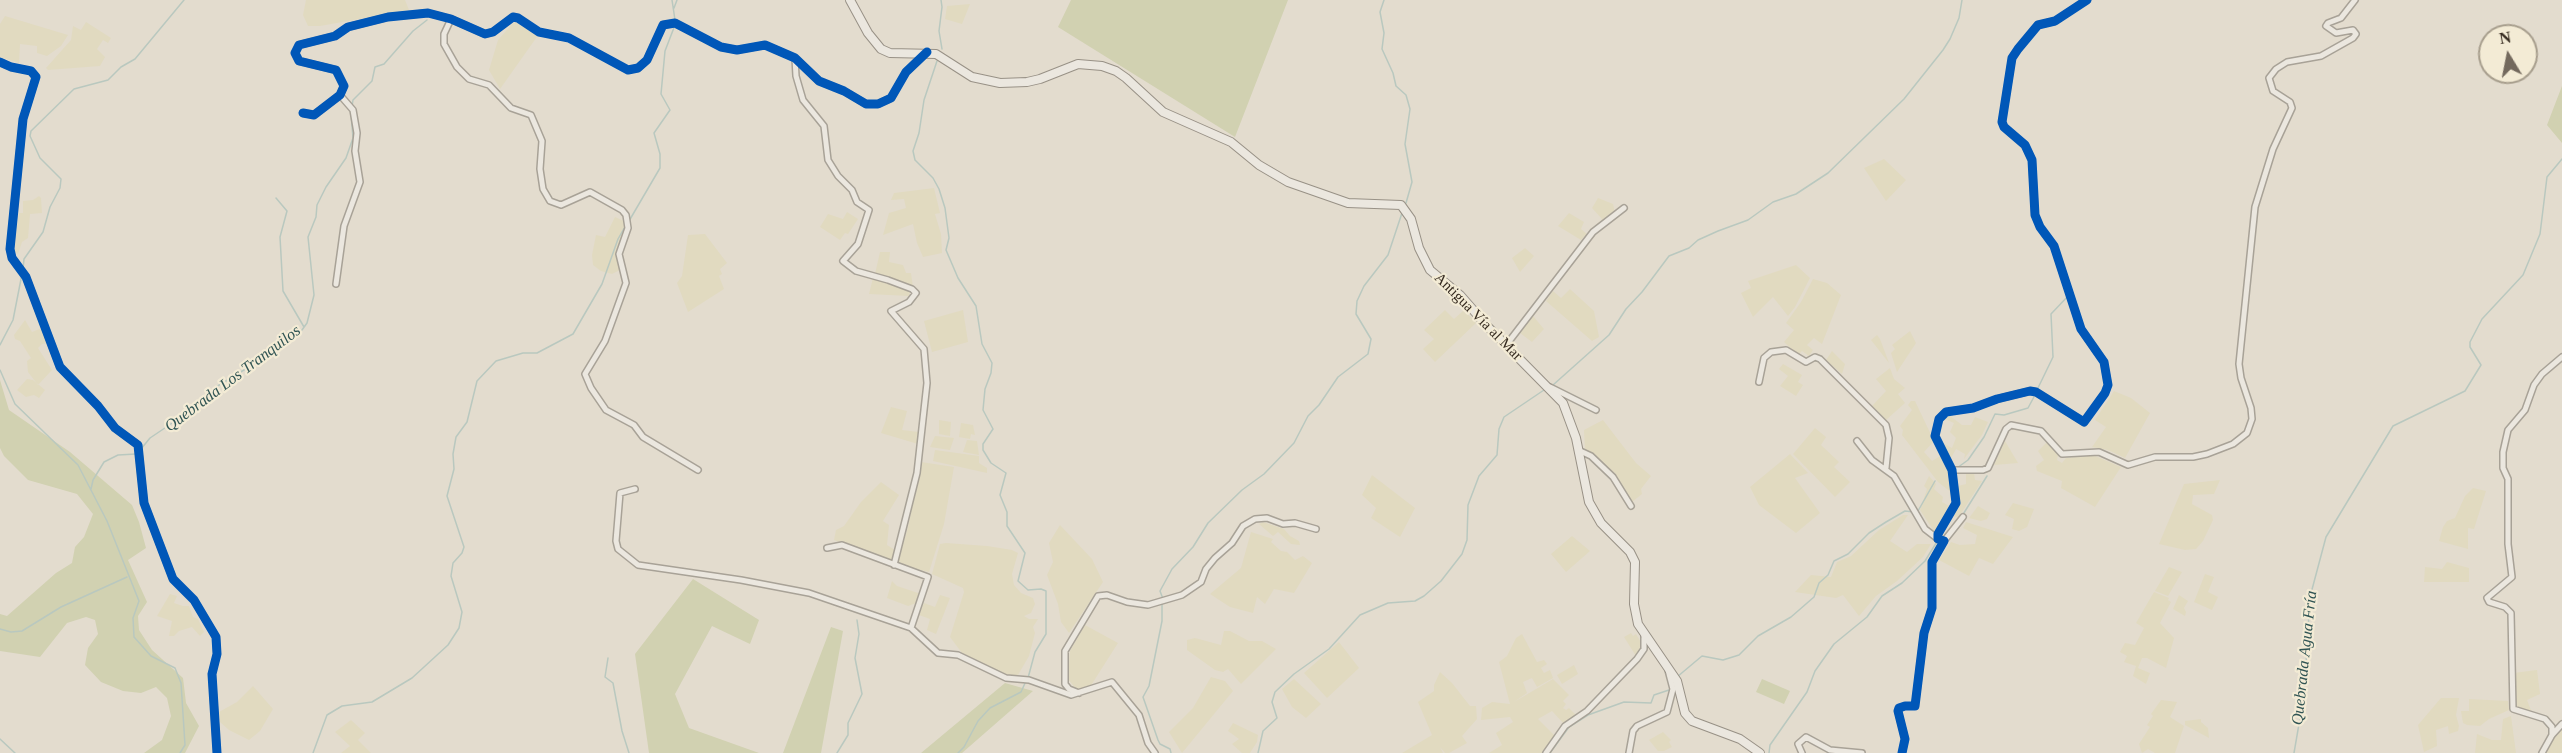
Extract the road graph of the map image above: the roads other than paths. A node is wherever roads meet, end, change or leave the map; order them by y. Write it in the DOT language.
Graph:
graph roads {
  1 [pos="850,0"];
  2 [pos="2087,0"];
  3 [pos="2355,0"];
  4 [pos="451,19"];
  5 [pos="927,52"];
  6 [pos="795,58"];
  7 [pos="0,62"];
  8 [pos="340,95"];
  9 [pos="303,113"];
  10 [pos="1624,208"];
  11 [pos="336,284"];
  12 [pos="1507,344"];
  13 [pos="2562,357"];
  14 [pos="1759,382"];
  15 [pos="1547,386"];
  16 [pos="1596,410"];
  17 [pos="1857,441"];
  18 [pos="1578,450"];
  19 [pos="1886,468"];
  20 [pos="698,470"];
  21 [pos="1952,470"];
  22 [pos="635,489"];
  23 [pos="1630,506"];
  24 [pos="1963,517"];
  25 [pos="1316,529"];
  26 [pos="1941,540"];
  27 [pos="827,548"];
  28 [pos="894,565"];
  29 [pos="911,628"];
  30 [pos="1644,636"];
  31 [pos="1668,670"];
  32 [pos="1081,693"];
  33 [pos="2562,724"];
  34 [pos="2552,735"];
  35 [pos="217,753"];
  36 [pos="1155,753"];
  37 [pos="1546,753"];
  38 [pos="1629,753"];
  39 [pos="1760,753"];
  40 [pos="1802,753"];
  41 [pos="1862,753"];
  42 [pos="1902,753"];
  43 [pos="2542,753"];
  1 -- 5 [label="main road"];
  2 -- 21 [label="street"];
  3 -- 21 [label="street"];
  4 -- 6 [label="street"];
  4 -- 8 [label="street"];
  4 -- 20 [label="street"];
  5 -- 6 [label="street"];
  5 -- 12 [label="main road, Antigua Vía al Mar"];
  6 -- 28 [label="street"];
  7 -- 35 [label="street"];
  8 -- 9 [label="street"];
  8 -- 11 [label="street"];
  10 -- 12 [label="street"];
  12 -- 15 [label="main road, Antigua Vía al Mar"];
  13 -- 34 [label="street"];
  14 -- 19 [label="street"];
  15 -- 16 [label="street"];
  15 -- 18 [label="main road, Antigua Vía al Mar"];
  17 -- 19 [label="street"];
  18 -- 23 [label="street"];
  18 -- 30 [label="main road, Antigua Vía al Mar"];
  19 -- 26 [label="street"];
  21 -- 26 [label="street"];
  22 -- 29 [label="street"];
  24 -- 26 [label="street"];
  25 -- 32 [label="street"];
  26 -- 42 [label="street"];
  27 -- 28 [label="street"];
  28 -- 29 [label="street"];
  29 -- 32 [label="street"];
  30 -- 31 [label="main road, Antigua Vía al Mar"];
  30 -- 37 [label="street"];
  31 -- 38 [label="street"];
  31 -- 39 [label="main road, Antigua Vía al Mar"];
  32 -- 36 [label="street"];
  33 -- 34 [label="street"];
  34 -- 43 [label="street"];
  40 -- 41 [label="street"];
}
